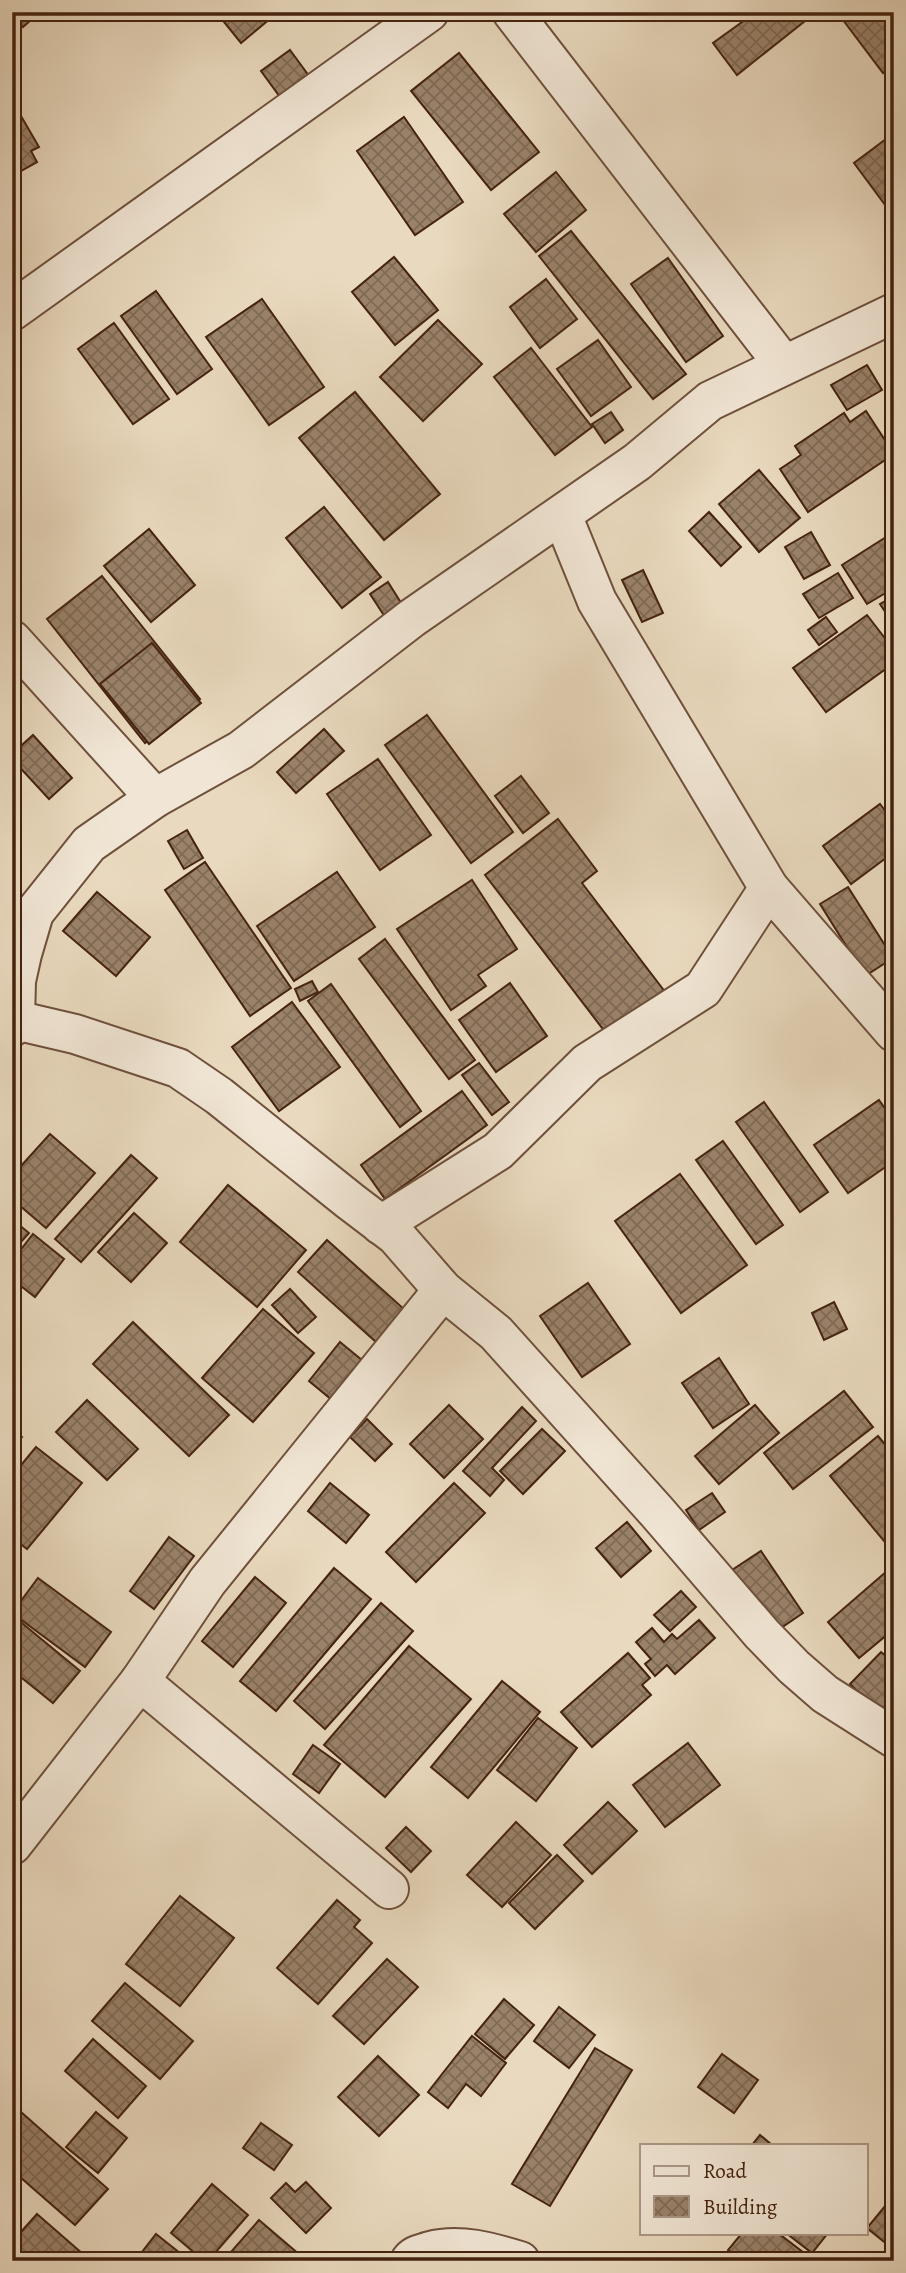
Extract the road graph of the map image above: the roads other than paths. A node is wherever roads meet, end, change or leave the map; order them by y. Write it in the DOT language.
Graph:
graph roads {
  1 [pos="429,12"];
  2 [pos="512,12"];
  3 [pos="12,311"];
  4 [pos="894,313"];
  5 [pos="784,365"];
  6 [pos="562,515"];
  7 [pos="12,640"];
  8 [pos="155,798"];
  9 [pos="769,888"];
  10 [pos="14,1023"];
  11 [pos="894,1032"];
  12 [pos="381,1224"];
  13 [pos="443,1290"];
  14 [pos="139,1681"];
  15 [pos="894,1738"];
  16 [pos="12,1845"];
  17 [pos="389,1889"];
  18 [pos="410,2261"];
  19 [pos="520,2261"];
  1 -- 3 [label="street"];
  2 -- 5 [label="street"];
  4 -- 5 [label="street"];
  5 -- 6 [label="street"];
  6 -- 8 [label="street"];
  6 -- 9 [label="street"];
  7 -- 8 [label="street"];
  8 -- 10 [label="street"];
  9 -- 11 [label="street"];
  9 -- 12 [label="street"];
  10 -- 12 [label="street"];
  12 -- 13 [label="street"];
  13 -- 14 [label="street"];
  13 -- 15 [label="street"];
  14 -- 16 [label="street"];
  14 -- 17 [label="street"];
  18 -- 19 [label="street"];
}
